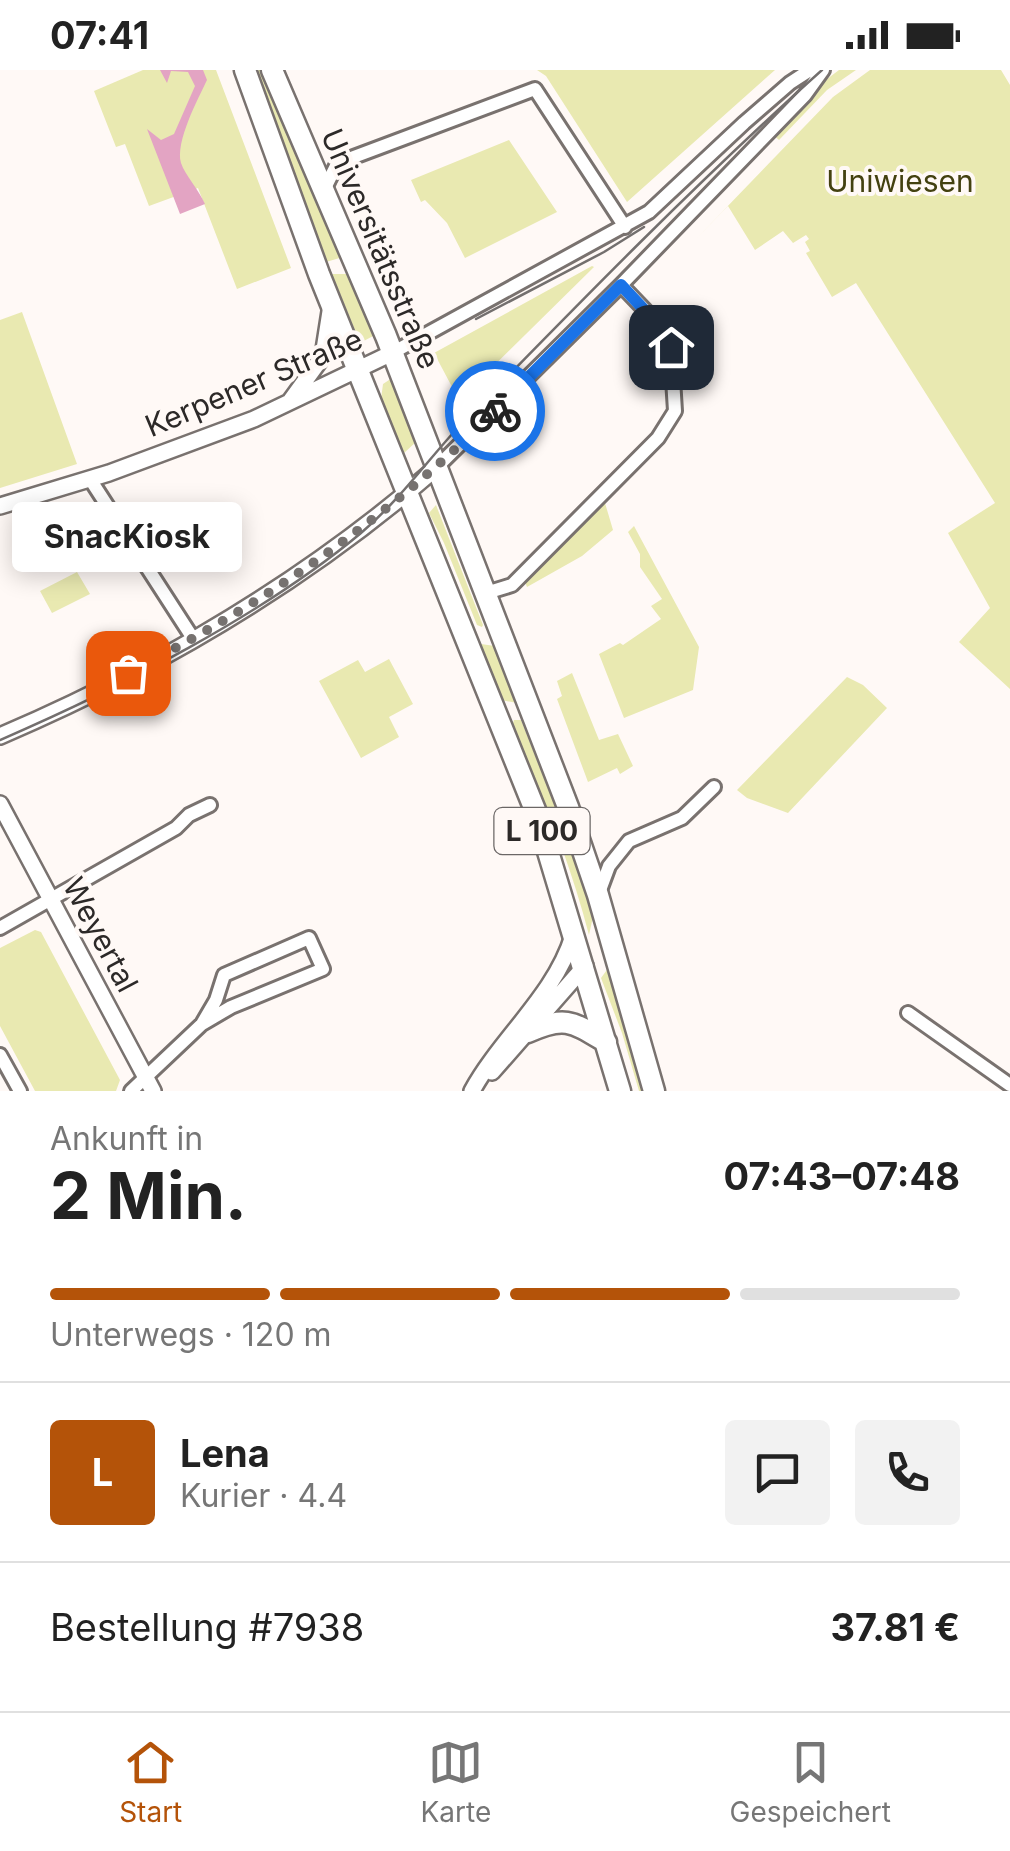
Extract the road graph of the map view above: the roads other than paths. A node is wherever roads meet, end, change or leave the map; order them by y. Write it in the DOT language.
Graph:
graph roads {
  1 [pos="245,70"];
  2 [pos="272,70"];
  3 [pos="810,70"];
  4 [pos="823,70"];
  5 [pos="324,190"];
  6 [pos="625,227"];
  7 [pos="621,285"];
  8 [pos="331,305"];
  9 [pos="392,354"];
  10 [pos="358,370"];
  11 [pos="286,405"];
  12 [pos="436,468"];
  13 [pos="90,479"];
  14 [pos="406,493"];
  15 [pos="0,506"];
  16 [pos="486,593"];
  17 [pos="456,620"];
  18 [pos="495,620"];
  19 [pos="194,640"];
  20 [pos="534,718"];
  21 [pos="503,734"];
  22 [pos="0,736"];
  23 [pos="714,786"];
  24 [pos="0,804"];
  25 [pos="210,805"];
  26 [pos="598,895"];
  27 [pos="49,897"];
  28 [pos="0,928"];
  29 [pos="574,932"];
  30 [pos="609,933"];
  31 [pos="584,966"];
  32 [pos="908,1012"];
  33 [pos="202,1024"];
  34 [pos="528,1032"];
  35 [pos="606,1042"];
  36 [pos="0,1055"];
  37 [pos="149,1084"];
  38 [pos="1010,1085"];
  39 [pos="20,1091"];
  40 [pos="132,1091"];
  41 [pos="473,1091"];
  42 [pos="620,1091"];
  43 [pos="654,1091"];
  1 -- 8 [label="main road, Universitätsstraße / L 100"];
  2 -- 5 [label="main road, Universitätsstraße / L 100"];
  3 -- 6 [label="street, Kerpener Straße"];
  4 -- 7 [label="street"];
  5 -- 6 [label="street"];
  5 -- 9 [label="main road, Universitätsstraße / L 100"];
  6 -- 9 [label="street, Kerpener Straße"];
  7 -- 12 [label="street"];
  7 -- 16 [label="street"];
  8 -- 10 [label="main road, Universitätsstraße / L 100"];
  8 -- 11 [label="street"];
  9 -- 10 [label="street, Kerpener Straße"];
  9 -- 12 [label="main road, Universitätsstraße / L 100"];
  10 -- 11 [label="street, Kerpener Straße"];
  10 -- 14 [label="main road, Universitätsstraße / L 100"];
  11 -- 13 [label="street, Kerpener Straße"];
  12 -- 14 [label="street"];
  12 -- 16 [label="main road, Universitätsstraße / L 100"];
  13 -- 15 [label="street, Kerpener Straße"];
  13 -- 19 [label="street"];
  14 -- 17 [label="main road, Universitätsstraße / L 100"];
  14 -- 19 [label="street"];
  16 -- 18 [label="main road, Universitätsstraße / L 100"];
  17 -- 18 [label="main road"];
  17 -- 21 [label="main road, Universitätsstraße / L 100"];
  18 -- 20 [label="main road, Universitätsstraße / L 100"];
  19 -- 22 [label="street"];
  20 -- 21 [label="main road"];
  20 -- 26 [label="main road, Universitätsstraße / L 100"];
  21 -- 29 [label="main road, Universitätsstraße / L 100"];
  23 -- 26 [label="street"];
  24 -- 27 [label="street, Weyertal"];
  25 -- 27 [label="street"];
  26 -- 30 [label="main road, Universitätsstraße / L 100"];
  27 -- 28 [label="street"];
  27 -- 37 [label="street, Weyertal"];
  29 -- 31 [label="main road, Universitätsstraße / L 100"];
  29 -- 41 [label="street"];
  30 -- 31 [label="main road"];
  30 -- 43 [label="main road, Universitätsstraße / L 100"];
  31 -- 34 [label="street"];
  31 -- 35 [label="main road, Universitätsstraße / L 100"];
  32 -- 38 [label="street"];
  33 -- 33 [label="street"];
  33 -- 37 [label="street"];
  34 -- 35 [label="main road"];
  34 -- 41 [label="street"];
  35 -- 42 [label="main road, Universitätsstraße / L 100"];
  36 -- 39 [label="street"];
  37 -- 40 [label="street"];
}
